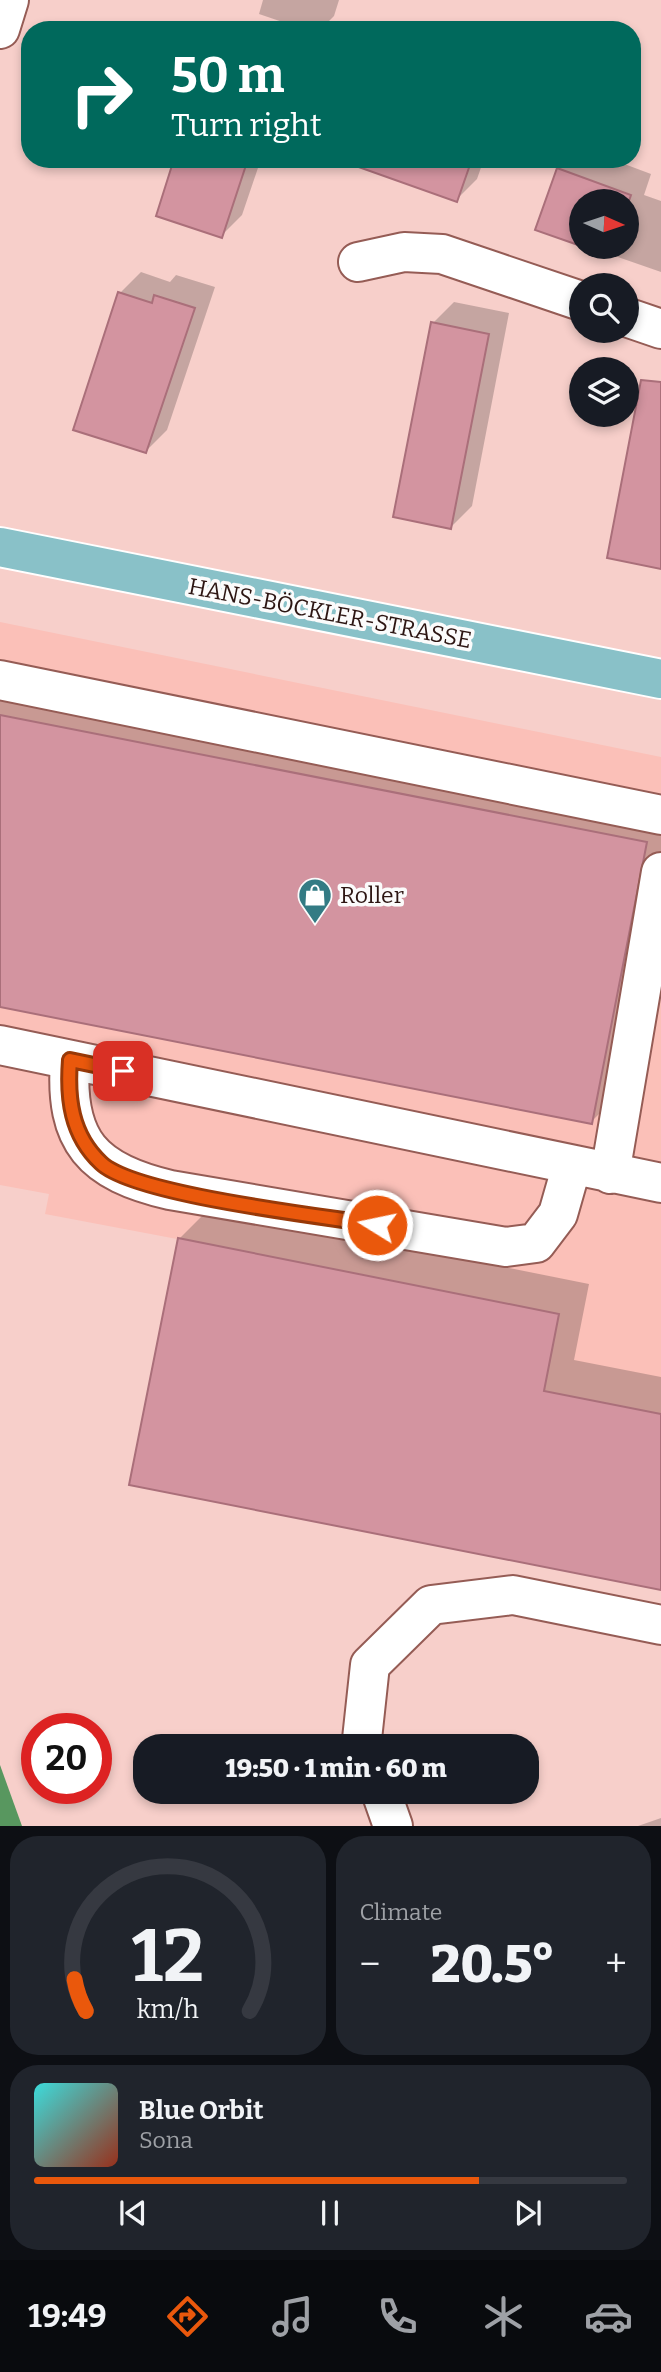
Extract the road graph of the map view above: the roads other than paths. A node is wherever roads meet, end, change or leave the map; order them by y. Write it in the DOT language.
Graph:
graph roads {
  1 [pos="9,0"];
  2 [pos="0,29"];
  3 [pos="359,262"];
  4 [pos="569,297"];
  5 [pos="639,321"];
  6 [pos="661,329"];
  7 [pos="0,547"];
  8 [pos="661,679"];
  9 [pos="0,680"];
  10 [pos="661,815"];
  11 [pos="661,872"];
  12 [pos="0,1045"];
  13 [pos="70,1060"];
  14 [pos="572,1165"];
  15 [pos="610,1174"];
  16 [pos="661,1183"];
  17 [pos="661,1625"];
  18 [pos="363,1734"];
  19 [pos="385,1804"];
  20 [pos="393,1826"];
  1 -- 2 [label="street"];
  3 -- 4 [label="street"];
  5 -- 6 [label="street"];
  7 -- 8 [label="main road, HANS-BÖCKLER-STRASSE"];
  9 -- 10 [label="street"];
  11 -- 15 [label="street"];
  12 -- 13 [label="street"];
  13 -- 14 [label="street"];
  13 -- 14 [label="street"];
  14 -- 15 [label="street"];
  15 -- 16 [label="street"];
  17 -- 18 [label="street"];
  19 -- 20 [label="street"];
}
